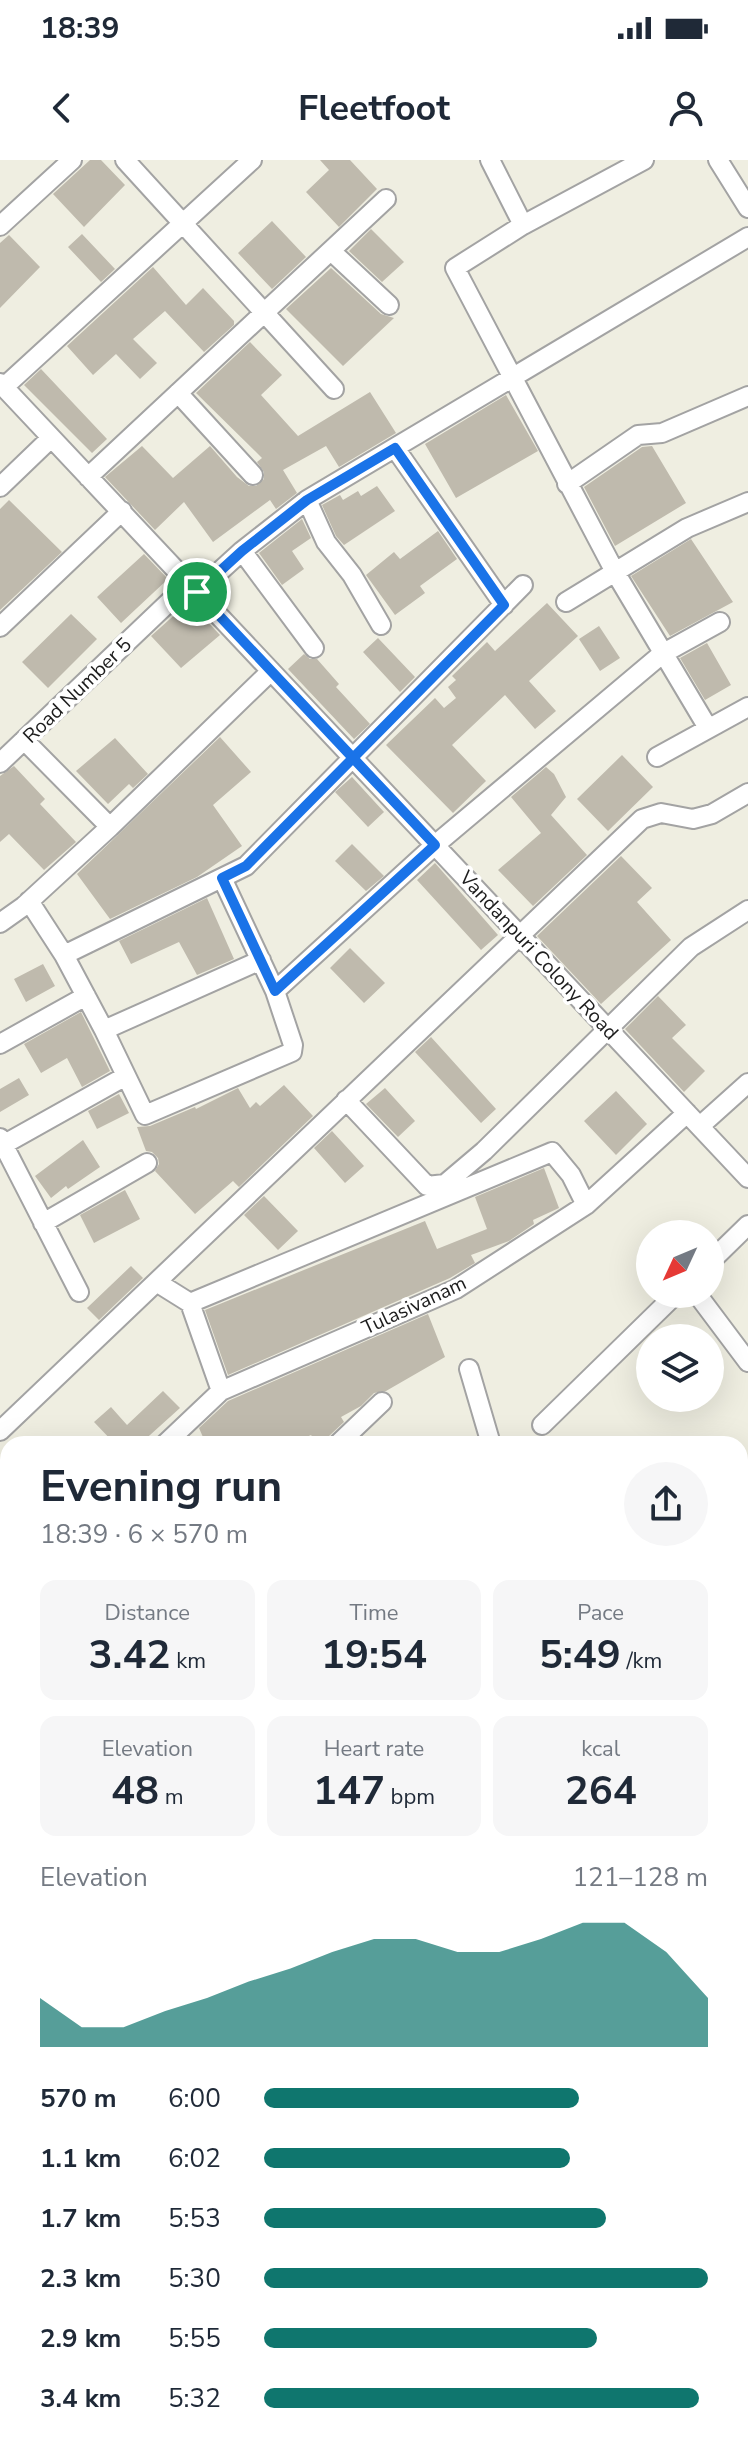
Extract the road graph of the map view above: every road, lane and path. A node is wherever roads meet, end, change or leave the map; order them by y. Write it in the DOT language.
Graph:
graph roads {
  1 [pos="72,160"];
  2 [pos="125,160"];
  3 [pos="252,160"];
  4 [pos="490,160"];
  5 [pos="644,160"];
  6 [pos="718,160"];
  7 [pos="386,199"];
  8 [pos="748,208"];
  9 [pos="183,223"];
  10 [pos="523,225"];
  11 [pos="0,226"];
  12 [pos="748,237"];
  13 [pos="331,251"];
  14 [pos="389,305"];
  15 [pos="264,313"];
  16 [pos="512,377"];
  17 [pos="2,385"];
  18 [pos="334,389"];
  19 [pos="178,393"];
  20 [pos="748,396"];
  21 [pos="51,438"];
  22 [pos="395,448"];
  23 [pos="253,475"];
  24 [pos="88,477"];
  25 [pos="567,484"];
  26 [pos="0,487"];
  27 [pos="307,500"];
  28 [pos="748,502"];
  29 [pos="122,511"];
  30 [pos="242,551"];
  31 [pos="615,572"];
  32 [pos="523,585"];
  33 [pos="193,588"];
  34 [pos="566,602"];
  35 [pos="504,605"];
  36 [pos="720,622"];
  37 [pos="381,625"];
  38 [pos="0,627"];
  39 [pos="314,648"];
  40 [pos="662,654"];
  41 [pos="271,671"];
  42 [pos="748,707"];
  43 [pos="708,728"];
  44 [pos="24,740"];
  45 [pos="657,757"];
  46 [pos="353,758"];
  47 [pos="0,763"];
  48 [pos="748,793"];
  49 [pos="110,827"];
  50 [pos="435,845"];
  51 [pos="222,878"];
  52 [pos="29,901"];
  53 [pos="748,910"];
  54 [pos="0,923"];
  55 [pos="519,934"];
  56 [pos="64,955"];
  57 [pos="261,960"];
  58 [pos="275,991"];
  59 [pos="86,996"];
  60 [pos="607,1028"];
  61 [pos="104,1030"];
  62 [pos="0,1044"];
  63 [pos="126,1076"];
  64 [pos="748,1083"];
  65 [pos="346,1100"];
  66 [pos="694,1120"];
  67 [pos="2,1141"];
  68 [pos="147,1163"];
  69 [pos="748,1178"];
  70 [pos="586,1205"];
  71 [pos="43,1223"];
  72 [pos="748,1225"];
  73 [pos="724,1248"];
  74 [pos="158,1283"];
  75 [pos="79,1292"];
  76 [pos="190,1303"];
  77 [pos="662,1308"];
  78 [pos="708,1308"];
  79 [pos="748,1362"];
  80 [pos="469,1369"];
  81 [pos="221,1391"];
  82 [pos="382,1402"];
  83 [pos="542,1425"];
  84 [pos="0,1431"];
  85 [pos="173,1436"];
  86 [pos="346,1436"];
  87 [pos="489,1436"];
  1 -- 11 [label="street"];
  2 -- 9 [label="street"];
  3 -- 9 [label="street"];
  4 -- 10 [label="street"];
  5 -- 10 [label="street"];
  6 -- 8 [label="street"];
  7 -- 13 [label="street"];
  9 -- 15 [label="street"];
  9 -- 17 [label="street"];
  10 -- 16 [label="street"];
  12 -- 16 [label="street, Road Number 5"];
  13 -- 14 [label="street"];
  13 -- 15 [label="street"];
  15 -- 18 [label="street"];
  15 -- 19 [label="street"];
  16 -- 22 [label="street, Road Number 5"];
  16 -- 25 [label="street"];
  17 -- 21 [label="street, Vandanpuri Colony Road"];
  19 -- 23 [label="street"];
  19 -- 24 [label="street"];
  20 -- 25 [label="street"];
  21 -- 24 [label="street, Vandanpuri Colony Road"];
  21 -- 26 [label="street"];
  22 -- 27 [label="street, Road Number 5"];
  22 -- 35 [label="street"];
  24 -- 29 [label="street, Vandanpuri Colony Road"];
  25 -- 31 [label="street"];
  27 -- 30 [label="street, Road Number 5"];
  27 -- 37 [label="street"];
  28 -- 31 [label="street"];
  29 -- 33 [label="street, Vandanpuri Colony Road"];
  29 -- 38 [label="street"];
  30 -- 33 [label="street, Road Number 5"];
  30 -- 39 [label="street"];
  31 -- 34 [label="street"];
  31 -- 40 [label="street"];
  32 -- 35 [label="street"];
  33 -- 41 [label="street, Vandanpuri Colony Road"];
  33 -- 44 [label="street, Road Number 5"];
  35 -- 46 [label="street"];
  36 -- 40 [label="street"];
  40 -- 43 [label="street"];
  40 -- 50 [label="street"];
  41 -- 46 [label="street, Vandanpuri Colony Road"];
  41 -- 49 [label="street"];
  42 -- 43 [label="street"];
  43 -- 45 [label="street"];
  44 -- 47 [label="street, Road Number 5"];
  44 -- 49 [label="street"];
  46 -- 50 [label="street, Vandanpuri Colony Road"];
  46 -- 51 [label="street"];
  48 -- 55 [label="street"];
  49 -- 52 [label="street"];
  50 -- 55 [label="street, Vandanpuri Colony Road"];
  50 -- 58 [label="street"];
  51 -- 56 [label="street"];
  51 -- 57 [label="street"];
  52 -- 54 [label="street"];
  52 -- 56 [label="street"];
  53 -- 60 [label="street"];
  55 -- 60 [label="street, Vandanpuri Colony Road"];
  55 -- 65 [label="street"];
  56 -- 59 [label="street"];
  57 -- 58 [label="street"];
  57 -- 61 [label="street"];
  58 -- 63 [label="street"];
  59 -- 61 [label="street"];
  59 -- 62 [label="street"];
  60 -- 65 [label="street"];
  60 -- 66 [label="street, Vandanpuri Colony Road"];
  61 -- 63 [label="street"];
  63 -- 67 [label="street"];
  64 -- 66 [label="street, Tulasivanam"];
  65 -- 74 [label="street"];
  66 -- 69 [label="street, Vandanpuri Colony Road"];
  66 -- 70 [label="street, Tulasivanam"];
  67 -- 71 [label="street"];
  68 -- 71 [label="street"];
  70 -- 76 [label="street"];
  70 -- 81 [label="street, Tulasivanam"];
  71 -- 75 [label="street"];
  72 -- 73 [label="street"];
  74 -- 76 [label="street"];
  74 -- 84 [label="street"];
  76 -- 81 [label="street"];
  77 -- 83 [label="street"];
  78 -- 79 [label="street"];
  80 -- 87 [label="street"];
  81 -- 85 [label="street, Tulasivanam"];
  82 -- 86 [label="street"];
}
